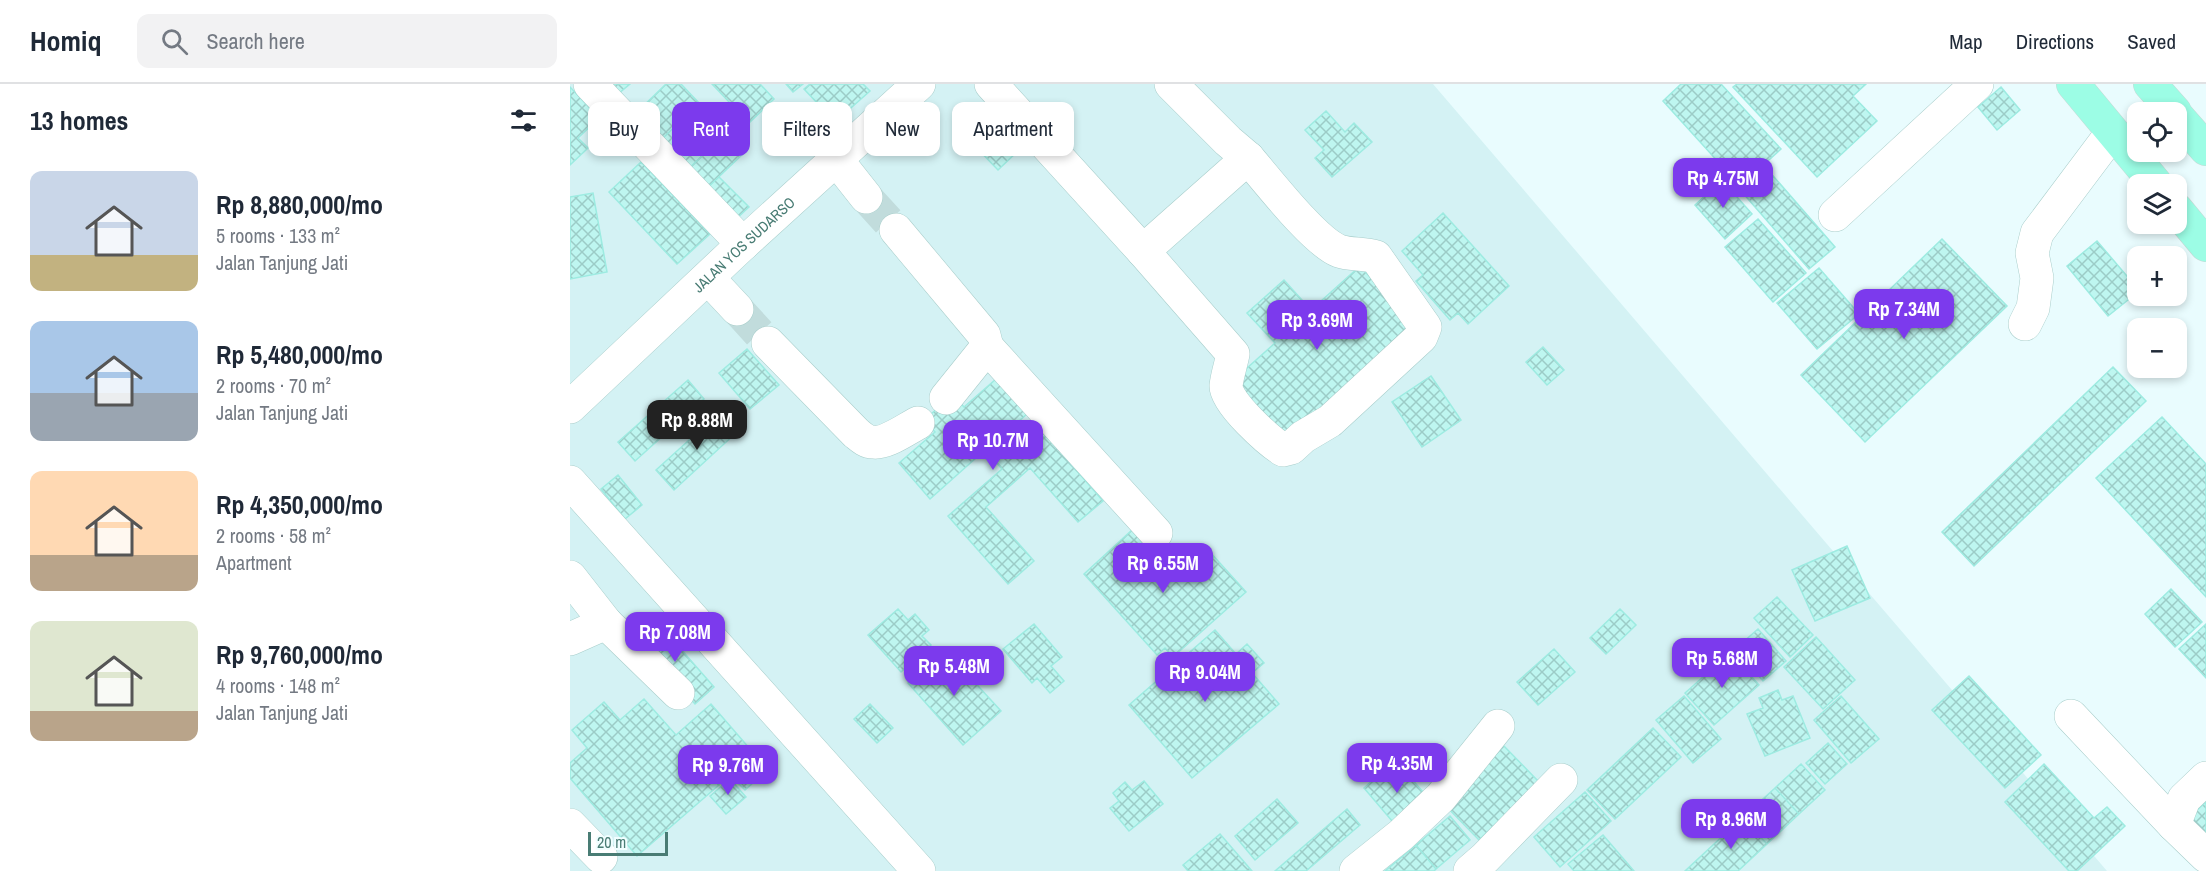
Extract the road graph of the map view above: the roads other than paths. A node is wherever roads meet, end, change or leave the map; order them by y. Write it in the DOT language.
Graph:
graph roads {
  1 [pos="590,84"];
  2 [pos="919,84"];
  3 [pos="991,84"];
  4 [pos="1171,84"];
  5 [pos="1977,84"];
  6 [pos="2073,84"];
  7 [pos="2150,84"];
  8 [pos="2166,102"];
  9 [pos="2187,127"];
  10 [pos="2112,133"];
  11 [pos="2206,149"];
  12 [pos="1248,158"];
  13 [pos="836,159"];
  14 [pos="2147,174"];
  15 [pos="866,197"];
  16 [pos="1835,215"];
  17 [pos="2187,222"];
  18 [pos="896,230"];
  19 [pos="743,244"];
  20 [pos="2206,245"];
  21 [pos="1143,251"];
  22 [pos="708,278"];
  23 [pos="737,309"];
  24 [pos="2025,324"];
  25 [pos="768,343"];
  26 [pos="987,347"];
  27 [pos="574,394"];
  28 [pos="946,398"];
  29 [pos="918,423"];
  30 [pos="570,482"];
  31 [pos="1156,533"];
  32 [pos="570,576"];
  33 [pos="606,623"];
  34 [pos="570,639"];
  35 [pos="678,693"];
  36 [pos="2071,716"];
  37 [pos="1498,726"];
  38 [pos="2206,778"];
  39 [pos="1561,780"];
  40 [pos="570,825"];
  41 [pos="2174,825"];
  42 [pos="2206,856"];
  43 [pos="601,857"];
  44 [pos="919,871"];
  45 [pos="1356,871"];
  46 [pos="1470,871"];
  1 -- 19 [label="street"];
  2 -- 13 [label="street, JALAN YOS SUDARSO"];
  3 -- 21 [label="street"];
  4 -- 12 [label="street"];
  5 -- 16 [label="street"];
  6 -- 10 [label="highway"];
  7 -- 8 [label="highway"];
  9 -- 11 [label="highway"];
  10 -- 14 [label="highway"];
  10 -- 24 [label="street"];
  12 -- 21 [label="street"];
  12 -- 21 [label="street"];
  13 -- 15 [label="street"];
  13 -- 19 [label="street, JALAN YOS SUDARSO"];
  17 -- 20 [label="highway"];
  18 -- 26 [label="street"];
  19 -- 22 [label="street, JALAN YOS SUDARSO"];
  22 -- 23 [label="street"];
  22 -- 27 [label="street, JALAN YOS SUDARSO"];
  25 -- 29 [label="street"];
  26 -- 28 [label="street"];
  26 -- 31 [label="street"];
  30 -- 44 [label="street"];
  32 -- 33 [label="street"];
  33 -- 34 [label="street"];
  33 -- 35 [label="street"];
  36 -- 41 [label="street"];
  37 -- 45 [label="street"];
  38 -- 41 [label="street"];
  39 -- 46 [label="street"];
  40 -- 43 [label="street"];
  41 -- 42 [label="street"];
}
